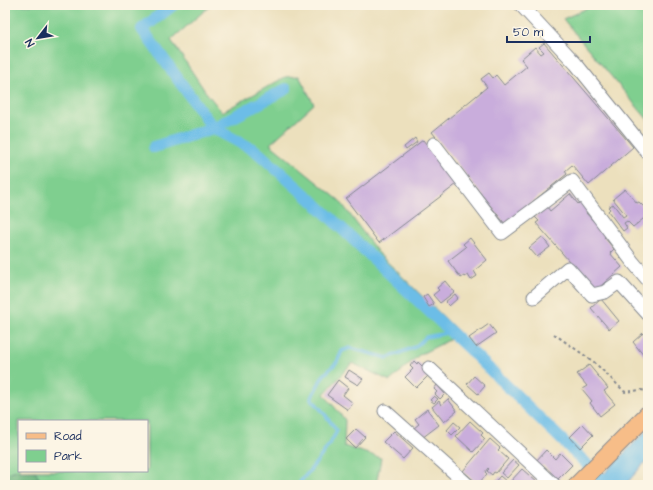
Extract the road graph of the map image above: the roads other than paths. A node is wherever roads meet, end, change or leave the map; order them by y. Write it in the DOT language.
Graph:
graph roads {
  1 [pos="521,5"];
  2 [pos="434,144"];
  3 [pos="648,153"];
  4 [pos="648,280"];
  5 [pos="534,297"];
  6 [pos="648,314"];
  7 [pos="429,368"];
  8 [pos="385,411"];
  9 [pos="648,414"];
  10 [pos="587,475"];
  11 [pos="468,485"];
  12 [pos="554,485"];
  1 -- 3 [label="street"];
  2 -- 4 [label="street"];
  5 -- 6 [label="street"];
  7 -- 12 [label="street"];
  8 -- 11 [label="street"];
  9 -- 10 [label="main road"];
}
